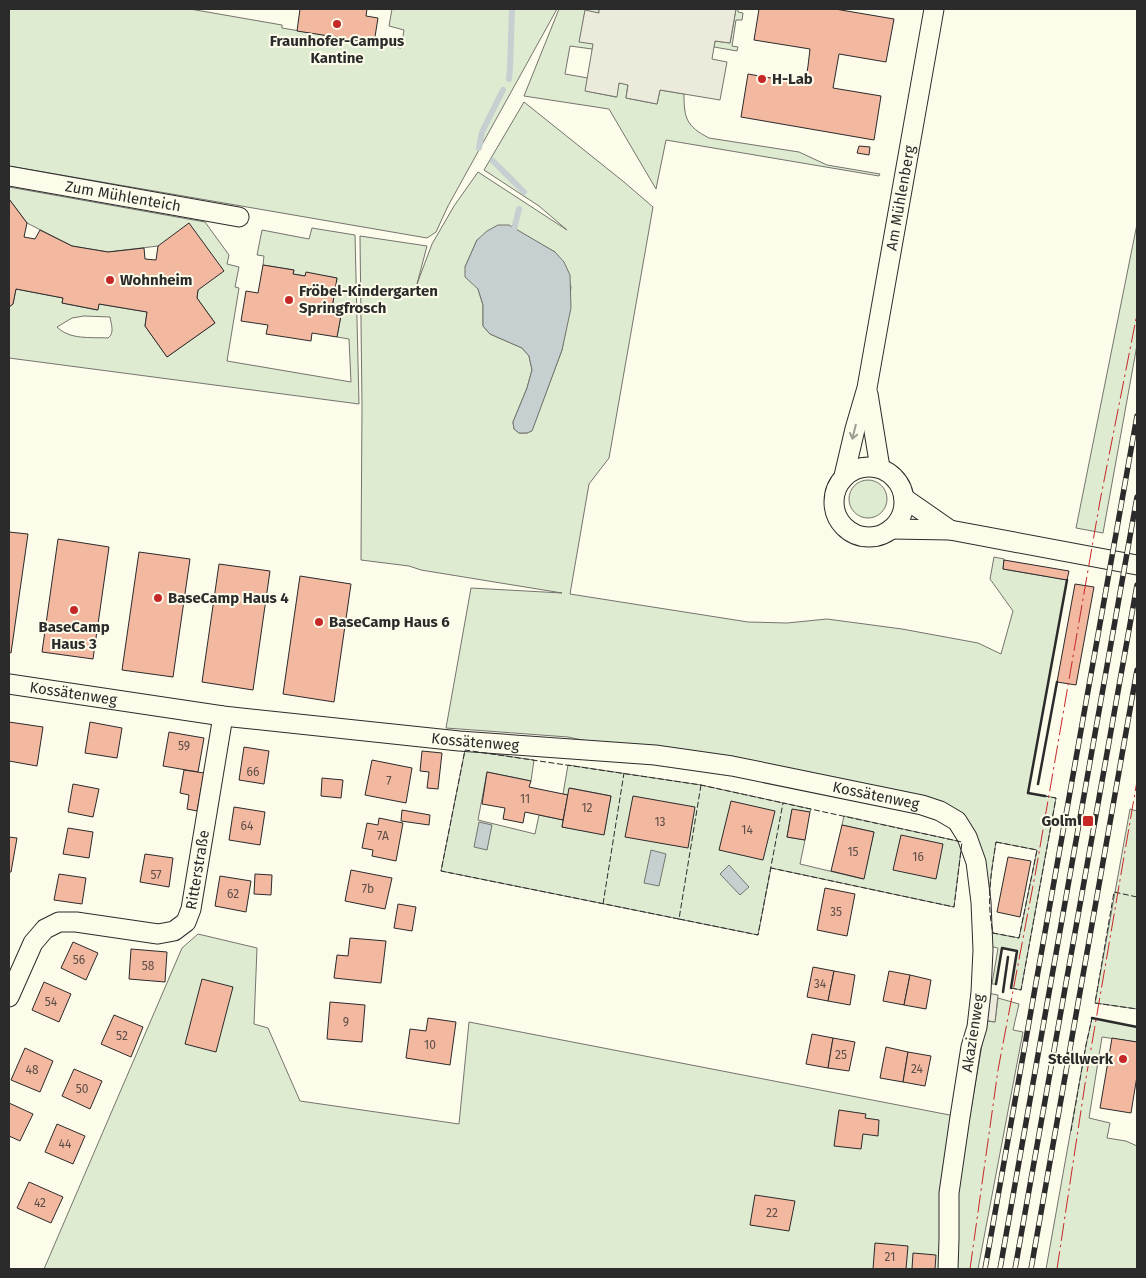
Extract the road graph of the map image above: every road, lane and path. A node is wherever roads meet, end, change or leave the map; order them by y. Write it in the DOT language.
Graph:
graph roads {
  1 [pos="934,9"];
  2 [pos="9,176"];
  3 [pos="239,216"];
  4 [pos="867,388"];
  5 [pos="880,468"];
  6 [pos="844,476"];
  7 [pos="904,498"];
  8 [pos="891,529"];
  9 [pos="950,530"];
  10 [pos="1137,565"];
  11 [pos="9,684"];
  12 [pos="223,716"];
  13 [pos="940,811"];
  14 [pos="9,997"];
  15 [pos="948,1269"];
  1 -- 4 [label="street, Am Mühlenberg"];
  2 -- 3 [label="street, Zum Mühlenteich"];
  4 -- 5 [label="street, Am Mühlenberg"];
  4 -- 6 [label="street, Am Mühlenberg, one-way"];
  5 -- 6 [label="street"];
  5 -- 7 [label="street, Am Mühlenberg"];
  6 -- 8 [label="street, Am Mühlenberg"];
  7 -- 8 [label="street"];
  7 -- 9 [label="street, Am Mühlenberg"];
  8 -- 9 [label="street, Am Mühlenberg"];
  9 -- 10 [label="street, Am Mühlenberg"];
  11 -- 12 [label="street, Kossätenweg"];
  12 -- 13 [label="street, Kossätenweg"];
  12 -- 14 [label="street, Ritterstraße"];
  13 -- 15 [label="street, Akazienweg"];
}
